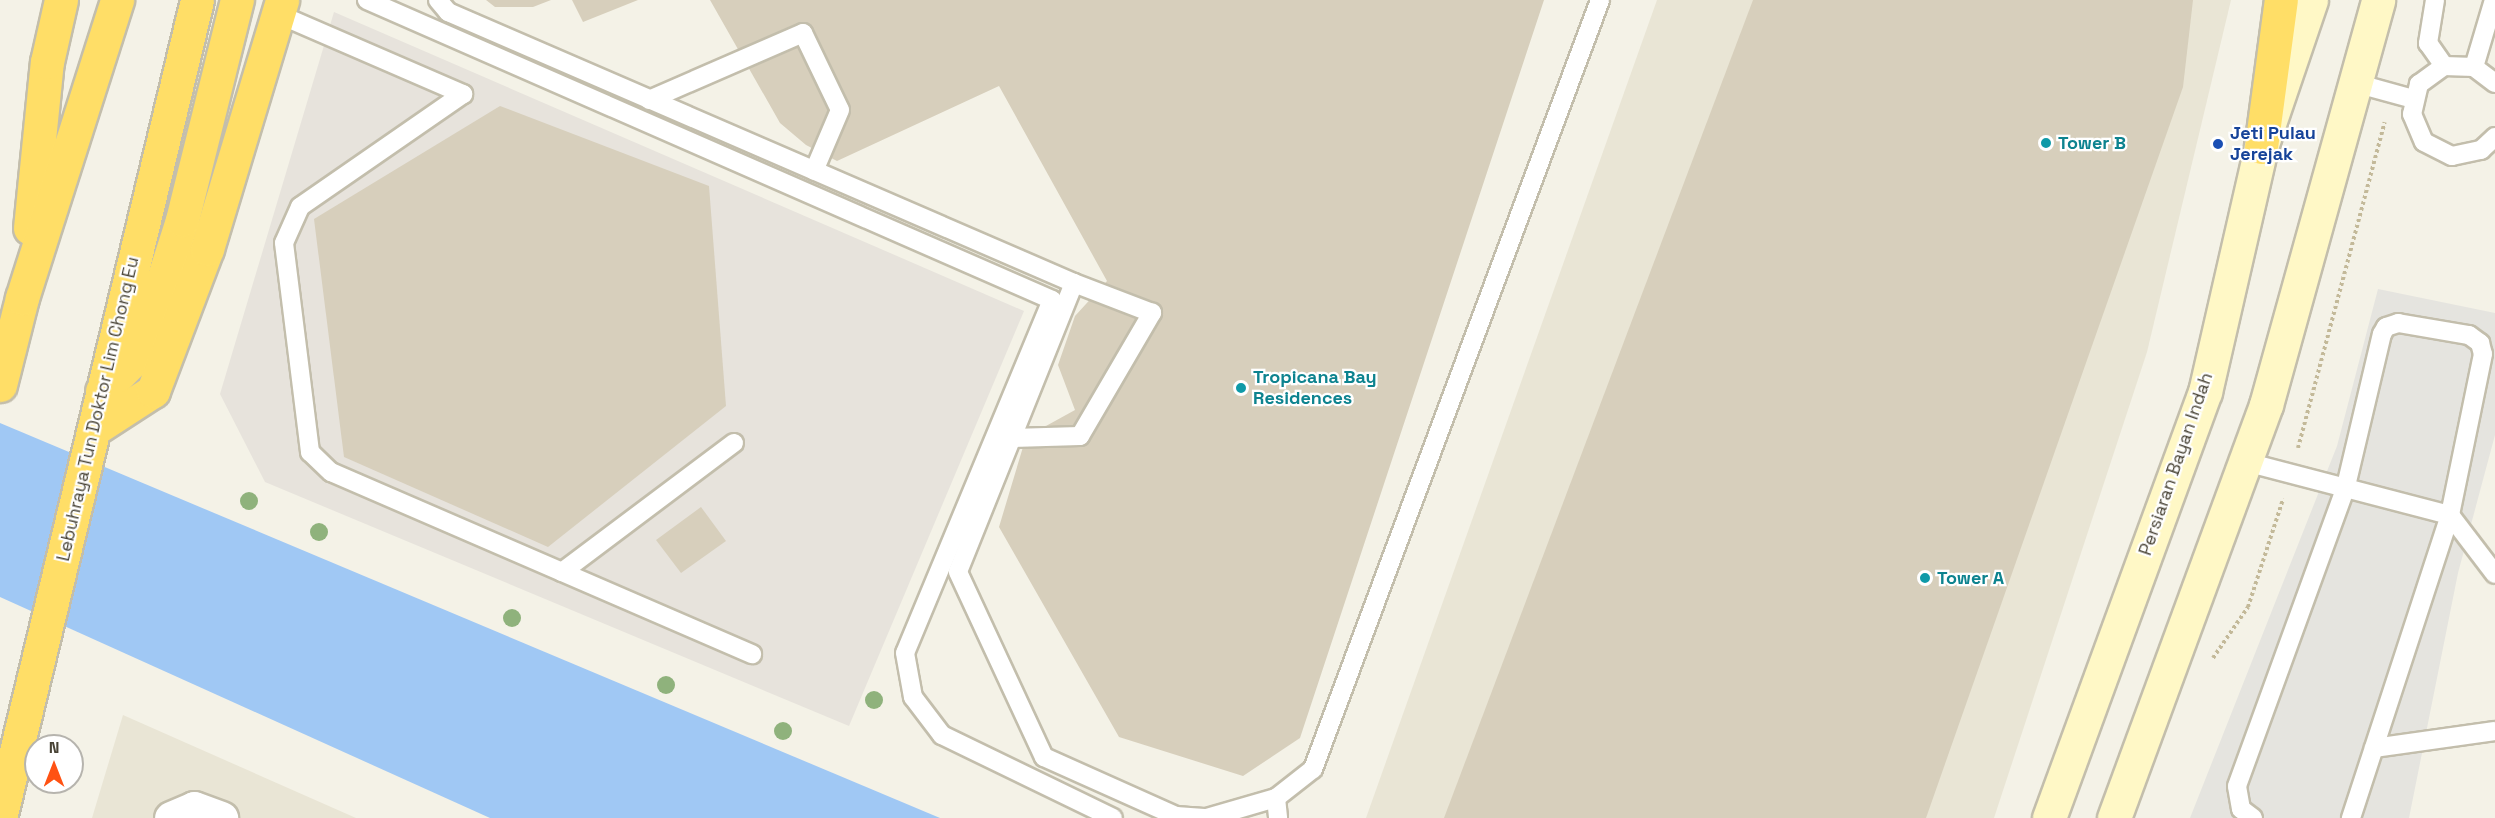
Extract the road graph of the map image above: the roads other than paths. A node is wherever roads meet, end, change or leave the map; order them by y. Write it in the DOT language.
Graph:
graph roads {
  1 [pos="61,0"];
  2 [pos="117,0"];
  3 [pos="197,0"];
  4 [pos="237,0"];
  5 [pos="367,0"];
  6 [pos="438,0"];
  7 [pos="1600,0"];
  8 [pos="2281,0"];
  9 [pos="2311,0"];
  10 [pos="2378,0"];
  11 [pos="2435,0"];
  12 [pos="2494,0"];
  13 [pos="280,7"];
  14 [pos="2444,66"];
  15 [pos="2474,67"];
  16 [pos="2355,83"];
  17 [pos="2495,83"];
  18 [pos="649,99"];
  19 [pos="2413,99"];
  20 [pos="2495,137"];
  21 [pos="2261,147"];
  22 [pos="813,171"];
  23 [pos="1074,283"];
  24 [pos="22,298"];
  25 [pos="0,385"];
  26 [pos="102,392"];
  27 [pos="94,434"];
  28 [pos="1012,438"];
  29 [pos="734,443"];
  30 [pos="2246,462"];
  31 [pos="2346,486"];
  32 [pos="2450,515"];
  33 [pos="562,572"];
  34 [pos="2495,574"];
  35 [pos="752,654"];
  36 [pos="2495,731"];
  37 [pos="2374,748"];
  38 [pos="1276,798"];
  39 [pos="1257,811"];
  40 [pos="0,818"];
  41 [pos="171,818"];
  42 [pos="221,818"];
  43 [pos="1113,818"];
  44 [pos="1206,818"];
  45 [pos="1278,818"];
  46 [pos="2049,818"];
  47 [pos="2114,818"];
  48 [pos="2253,818"];
  49 [pos="2351,818"];
  1 -- 24 [label="highway"];
  2 -- 24 [label="highway"];
  3 -- 26 [label="highway, Lebuhraya Tun Doktor Lim Chong Eu"];
  4 -- 26 [label="highway"];
  5 -- 43 [label="lane"];
  6 -- 18 [label="lane"];
  7 -- 38 [label="lane"];
  8 -- 21 [label="highway"];
  9 -- 21 [label="street, Persiaran Bayan Indah"];
  10 -- 16 [label="street"];
  11 -- 14 [label="lane"];
  12 -- 15 [label="lane"];
  13 -- 27 [label="highway"];
  13 -- 33 [label="lane"];
  14 -- 15 [label="lane"];
  14 -- 19 [label="lane"];
  15 -- 17 [label="lane"];
  16 -- 19 [label="lane"];
  16 -- 30 [label="street"];
  18 -- 22 [label="lane"];
  18 -- 22 [label="lane"];
  19 -- 20 [label="lane"];
  21 -- 46 [label="street, Persiaran Bayan Indah"];
  22 -- 23 [label="lane"];
  23 -- 28 [label="lane"];
  23 -- 28 [label="lane"];
  24 -- 25 [label="highway"];
  26 -- 27 [label="highway, Lebuhraya Tun Doktor Lim Chong Eu"];
  27 -- 40 [label="highway, Lebuhraya Tun Doktor Lim Chong Eu"];
  28 -- 44 [label="lane"];
  29 -- 33 [label="lane"];
  30 -- 31 [label="lane"];
  30 -- 47 [label="street"];
  31 -- 32 [label="lane"];
  31 -- 32 [label="lane"];
  31 -- 48 [label="lane"];
  32 -- 34 [label="lane"];
  32 -- 37 [label="lane"];
  33 -- 35 [label="lane"];
  36 -- 37 [label="lane"];
  37 -- 49 [label="lane"];
  38 -- 39 [label="lane"];
  38 -- 45 [label="lane"];
  39 -- 44 [label="lane"];
  41 -- 42 [label="street"];
}
